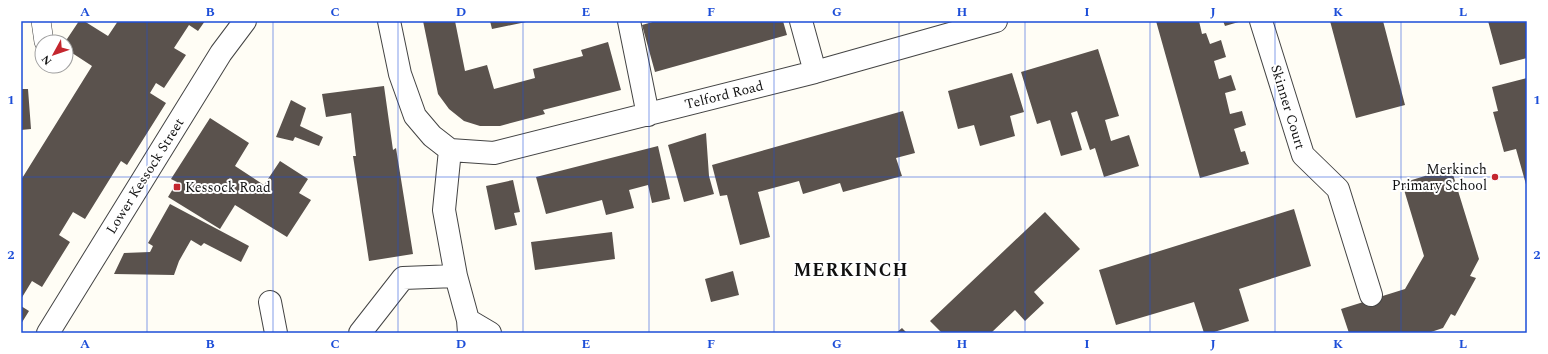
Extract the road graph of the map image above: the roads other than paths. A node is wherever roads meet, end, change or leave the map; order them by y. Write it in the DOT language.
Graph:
graph roads {
  1 [pos="41,21"];
  2 [pos="244,21"];
  3 [pos="389,21"];
  4 [pos="629,21"];
  5 [pos="801,21"];
  6 [pos="996,21"];
  7 [pos="1261,21"];
  8 [pos="43,34"];
  9 [pos="815,72"];
  10 [pos="648,115"];
  11 [pos="450,150"];
  12 [pos="456,276"];
  13 [pos="1370,295"];
  14 [pos="270,302"];
  15 [pos="469,327"];
  16 [pos="48,333"];
  17 [pos="276,333"];
  18 [pos="360,333"];
  19 [pos="490,333"];
  1 -- 8 [label="lane"];
  2 -- 16 [label="street, Lower Kessock Street"];
  3 -- 11 [label="street"];
  4 -- 10 [label="street"];
  5 -- 9 [label="street"];
  6 -- 9 [label="street, Telford Road"];
  7 -- 13 [label="street, Skinner Court"];
  9 -- 10 [label="street, Telford Road"];
  10 -- 11 [label="street, Telford Road"];
  11 -- 12 [label="street"];
  12 -- 15 [label="street"];
  12 -- 18 [label="street"];
  14 -- 17 [label="street"];
  15 -- 19 [label="street"];
}
